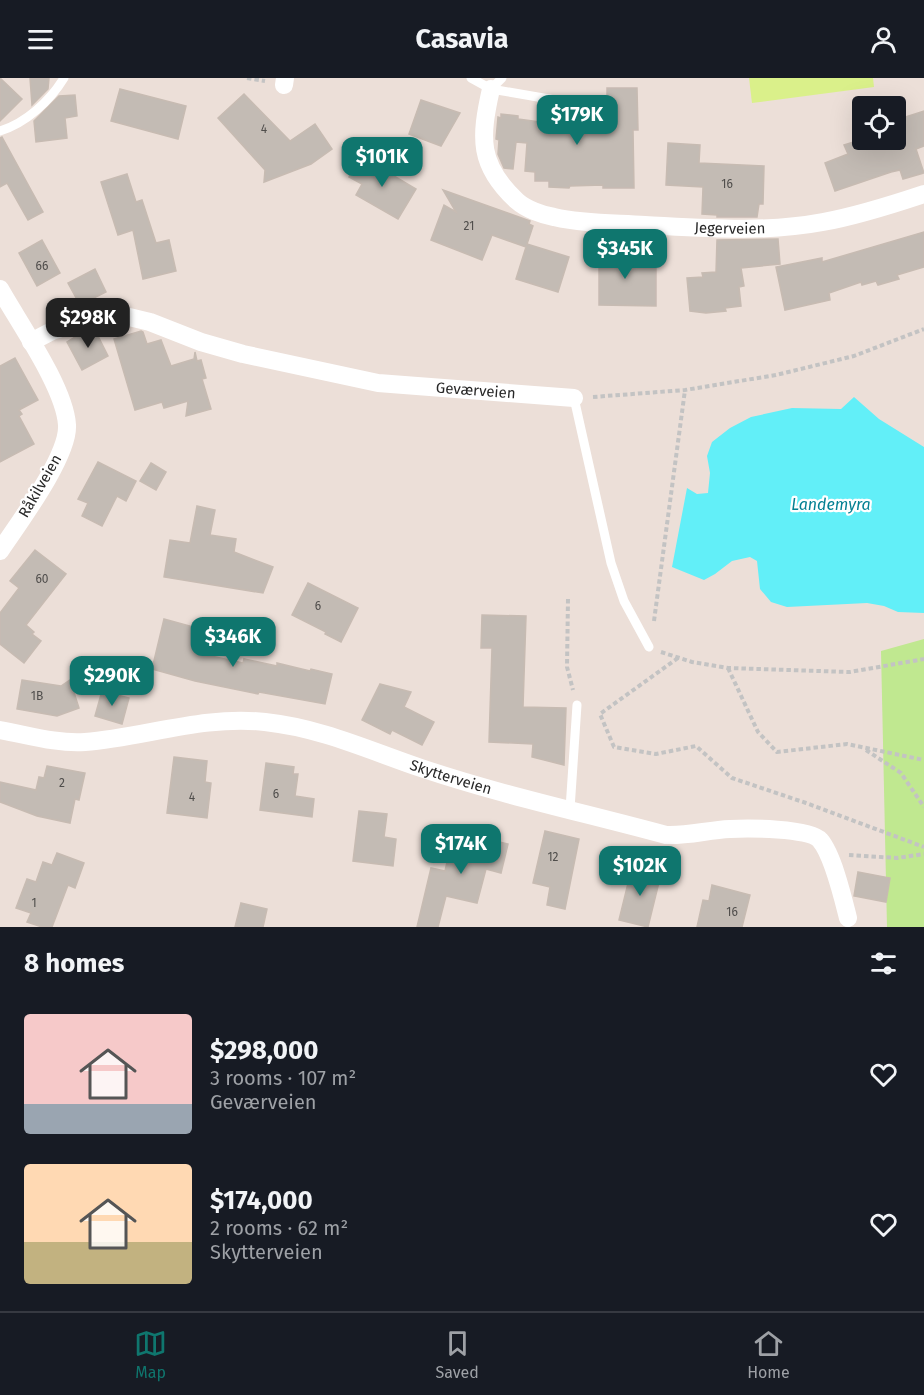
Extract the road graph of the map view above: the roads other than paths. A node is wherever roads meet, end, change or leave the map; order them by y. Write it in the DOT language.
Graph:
graph roads {
  1 [pos="64,78"];
  2 [pos="471,78"];
  3 [pos="497,84"];
  4 [pos="584,105"];
  5 [pos="0,131"];
  6 [pos="924,194"];
  7 [pos="0,289"];
  8 [pos="7,319"];
  9 [pos="31,342"];
  10 [pos="574,398"];
  11 [pos="0,551"];
  12 [pos="649,647"];
  13 [pos="577,705"];
  14 [pos="0,730"];
  15 [pos="570,809"];
  16 [pos="848,918"];
  1 -- 5 [label="lane"];
  2 -- 3 [label="lane"];
  3 -- 4 [label="lane"];
  3 -- 6 [label="street, Jegerveien"];
  7 -- 8 [label="street, Råkilveien"];
  8 -- 9 [label="street, Råkilveien"];
  9 -- 10 [label="street, Geværveien"];
  9 -- 11 [label="street, Råkilveien"];
  10 -- 12 [label="lane"];
  13 -- 15 [label="lane"];
  14 -- 15 [label="street, Skytterveien"];
  15 -- 16 [label="street, Skytterveien"];
}
